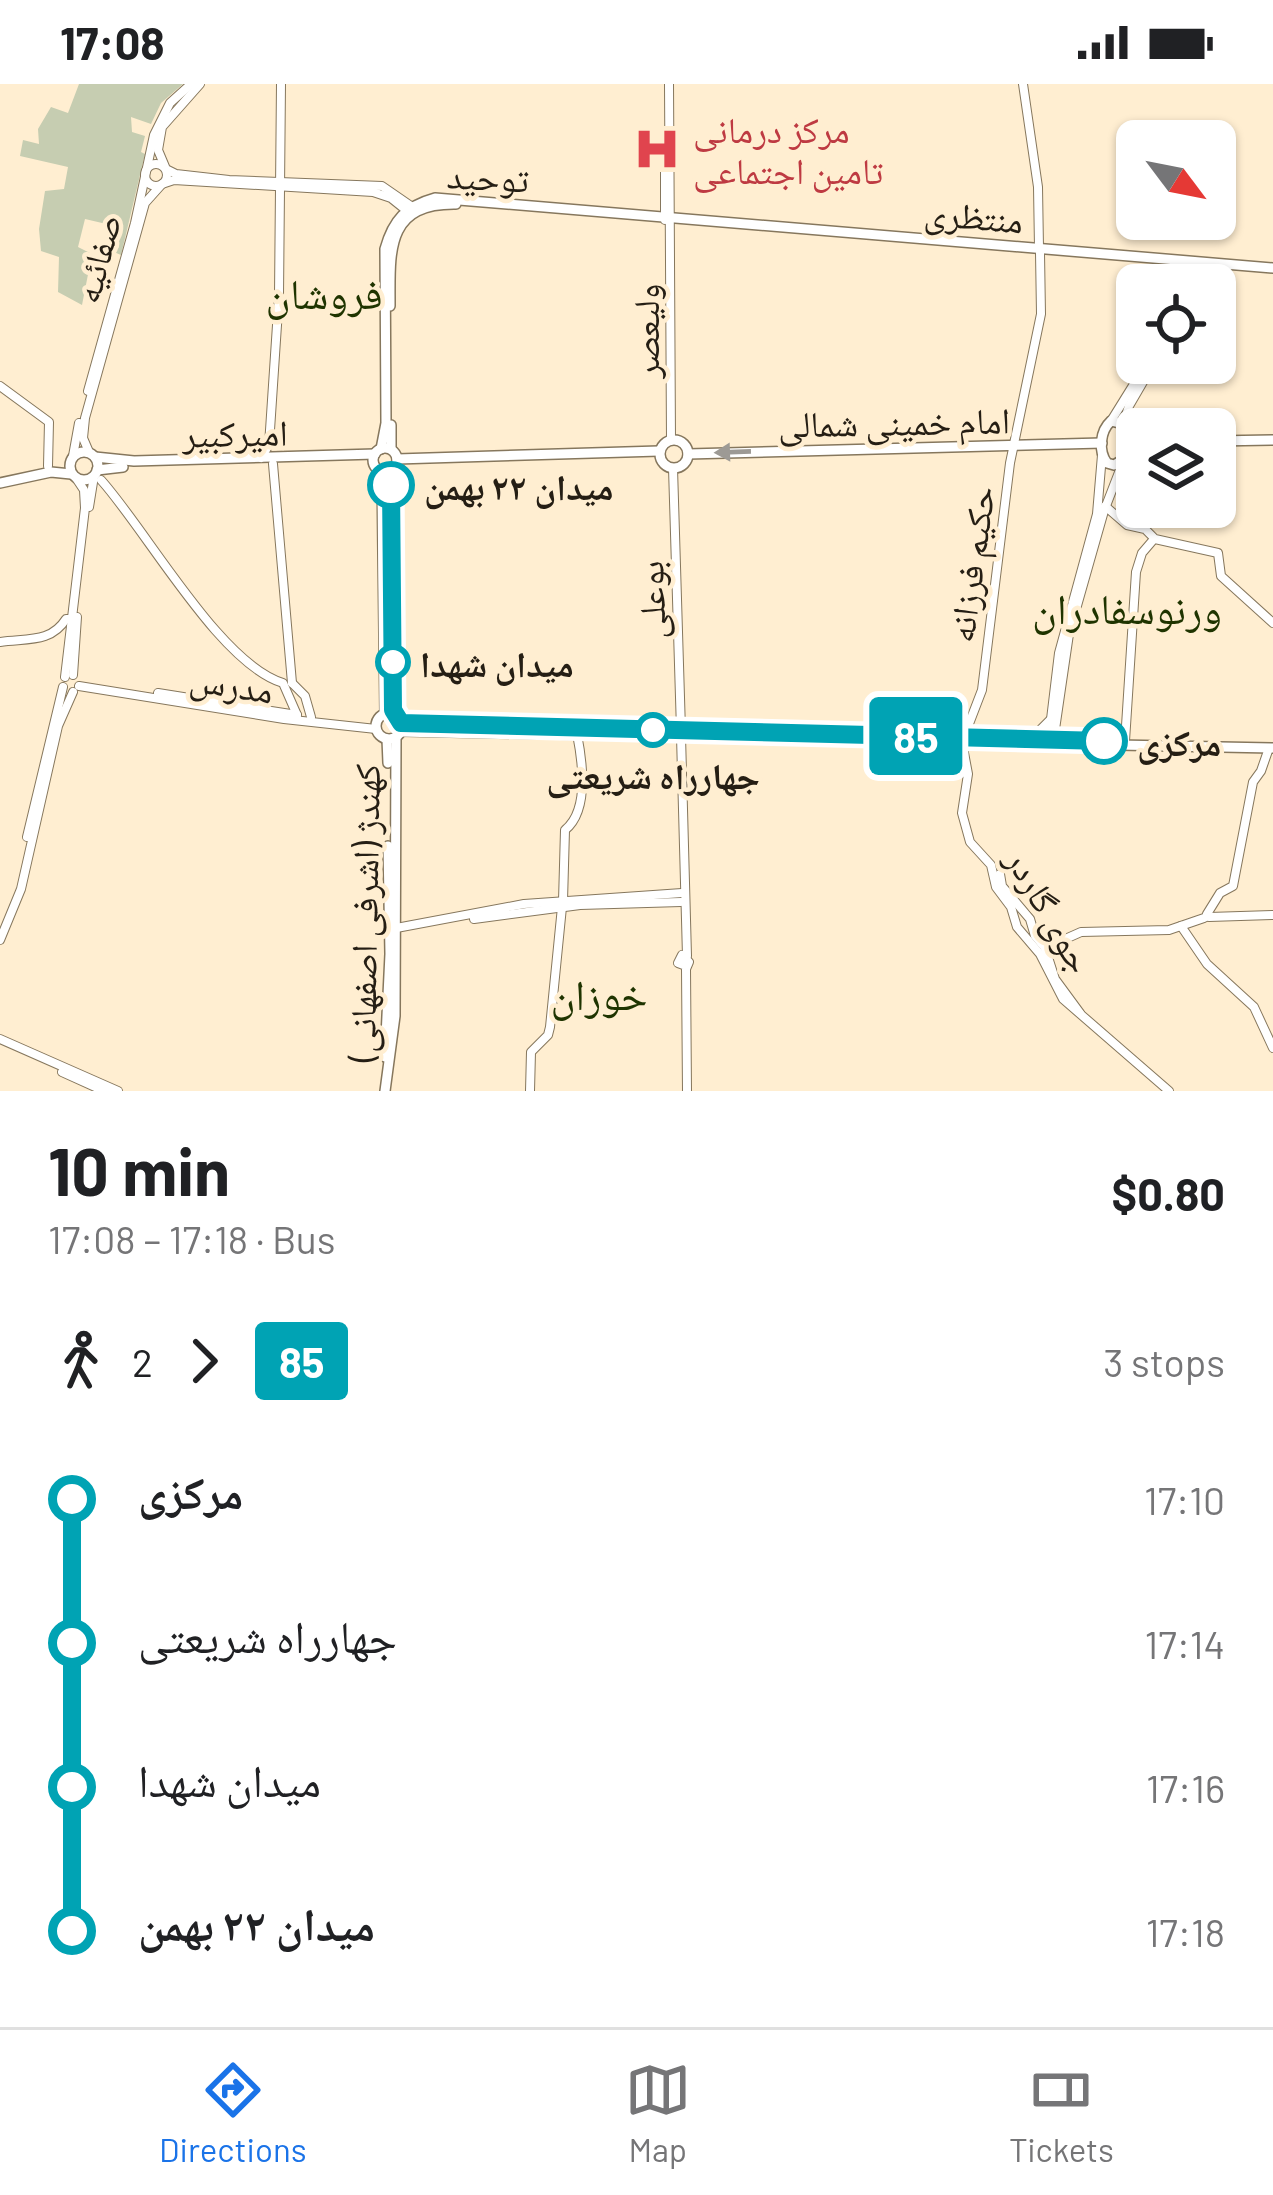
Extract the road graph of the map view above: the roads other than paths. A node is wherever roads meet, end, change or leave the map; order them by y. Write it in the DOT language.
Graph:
graph roads {
  1 [pos="195,84"];
  2 [pos="283,84"];
  3 [pos="667,84"];
  4 [pos="1025,84"];
  5 [pos="166,169"];
  6 [pos="145,172"];
  7 [pos="175,177"];
  8 [pos="279,181"];
  9 [pos="162,184"];
  10 [pos="407,204"];
  11 [pos="523,207"];
  12 [pos="668,214"];
  13 [pos="858,235"];
  14 [pos="1041,251"];
  15 [pos="1062,253"];
  16 [pos="1175,264"];
  17 [pos="1236,269"];
  18 [pos="1273,271"];
  19 [pos="387,323"];
  20 [pos="0,386"];
  21 [pos="1116,420"];
  22 [pos="671,440"];
  23 [pos="1273,440"];
  24 [pos="1236,441"];
  25 [pos="1015,445"];
  26 [pos="1102,448"];
  27 [pos="659,451"];
  28 [pos="688,454"];
  29 [pos="72,458"];
  30 [pos="268,460"];
  31 [pos="383,460"];
  32 [pos="1116,463"];
  33 [pos="48,466"];
  34 [pos="95,467"];
  35 [pos="673,468"];
  36 [pos="74,477"];
  37 [pos="1116,477"];
  38 [pos="1101,478"];
  39 [pos="0,480"];
  40 [pos="87,508"];
  41 [pos="1107,517"];
  42 [pos="1094,536"];
  43 [pos="1154,538"];
  44 [pos="72,619"];
  45 [pos="1273,623"];
  46 [pos="0,643"];
  47 [pos="72,683"];
  48 [pos="287,683"];
  49 [pos="219,706"];
  50 [pos="297,715"];
  51 [pos="311,717"];
  52 [pos="1054,722"];
  53 [pos="376,727"];
  54 [pos="393,730"];
  55 [pos="577,732"];
  56 [pos="682,735"];
  57 [pos="1031,739"];
  58 [pos="964,740"];
  59 [pos="1069,740"];
  60 [pos="1125,741"];
  61 [pos="1051,742"];
  62 [pos="1246,747"];
  63 [pos="1272,747"];
  64 [pos="681,897"];
  65 [pos="562,904"];
  66 [pos="1014,906"];
  67 [pos="1273,915"];
  68 [pos="1207,916"];
  69 [pos="1030,919"];
  70 [pos="1181,926"];
  71 [pos="1017,927"];
  72 [pos="2,929"];
  73 [pos="398,930"];
  74 [pos="1045,948"];
  75 [pos="684,961"];
  76 [pos="1048,970"];
  77 [pos="0,1042"];
  78 [pos="1273,1048"];
  79 [pos="104,1091"];
  80 [pos="118,1091"];
  81 [pos="382,1091"];
  82 [pos="530,1091"];
  83 [pos="686,1091"];
  84 [pos="1169,1091"];
  1 -- 5 [label="street, صفائیه"];
  1 -- 6 [label="street, صفائیه"];
  2 -- 8 [label="street"];
  3 -- 12 [label="street, ولیعصر"];
  4 -- 14 [label="street, حکیم فرزانه"];
  5 -- 6 [label="street"];
  5 -- 7 [label="street"];
  5 -- 9 [label="street"];
  6 -- 9 [label="street"];
  6 -- 29 [label="street, صفائیه"];
  7 -- 8 [label="street"];
  7 -- 9 [label="street"];
  8 -- 10 [label="street"];
  8 -- 30 [label="street"];
  9 -- 34 [label="street, صفائیه"];
  10 -- 11 [label="main road, توحید"];
  10 -- 19 [label="main road, توحید"];
  11 -- 12 [label="main road, توحید"];
  11 -- 12 [label="main road, توحید"];
  11 -- 19 [label="main road, توحید"];
  12 -- 13 [label="main road, منتظری"];
  12 -- 13 [label="main road, منتظری"];
  12 -- 22 [label="street, ولیعصر"];
  13 -- 14 [label="main road, منتظری"];
  14 -- 15 [label="main road, منتظری"];
  14 -- 25 [label="street, حکیم فرزانه"];
  15 -- 16 [label="main road, منتظری"];
  15 -- 18 [label="main road, منتظری"];
  17 -- 18 [label="main road, منتظری"];
  19 -- 31 [label="main road, توحید"];
  20 -- 33 [label="street"];
  21 -- 26 [label="main road"];
  22 -- 27 [label="main road"];
  22 -- 28 [label="main road"];
  23 -- 24 [label="main road"];
  25 -- 26 [label="main road, امام خمینی شمالی"];
  25 -- 28 [label="main road, امام خمینی شمالی, one-way"];
  25 -- 58 [label="street, حکیم فرزانه"];
  26 -- 32 [label="main road, امام خمینی شمالی"];
  26 -- 38 [label="street"];
  27 -- 31 [label="main road, امیرکبیر"];
  27 -- 35 [label="main road"];
  28 -- 35 [label="main road"];
  29 -- 33 [label="main road"];
  29 -- 34 [label="main road"];
  29 -- 36 [label="main road"];
  30 -- 31 [label="main road, امیرکبیر"];
  30 -- 34 [label="main road, امیرکبیر"];
  30 -- 48 [label="street"];
  31 -- 54 [label="main road, توحید"];
  33 -- 39 [label="main road"];
  34 -- 36 [label="main road"];
  34 -- 40 [label="street, صفائیه"];
  34 -- 48 [label="street"];
  35 -- 56 [label="street, بوعلی"];
  36 -- 39 [label="main road"];
  36 -- 40 [label="street"];
  37 -- 38 [label="street"];
  37 -- 41 [label="street"];
  38 -- 42 [label="street"];
  40 -- 44 [label="street"];
  40 -- 47 [label="street"];
  41 -- 42 [label="street"];
  41 -- 43 [label="street"];
  42 -- 52 [label="street"];
  43 -- 45 [label="street"];
  43 -- 60 [label="street"];
  44 -- 46 [label="street"];
  44 -- 47 [label="street"];
  47 -- 49 [label="street, مدرس"];
  47 -- 72 [label="street"];
  48 -- 50 [label="street"];
  48 -- 51 [label="street"];
  49 -- 50 [label="street, مدرس"];
  49 -- 53 [label="street, مدرس"];
  50 -- 51 [label="street, مدرس"];
  51 -- 53 [label="street, مدرس"];
  52 -- 57 [label="street"];
  52 -- 59 [label="street"];
  52 -- 61 [label="street"];
  53 -- 54 [label="main road"];
  53 -- 54 [label="main road"];
  54 -- 55 [label="main road"];
  54 -- 56 [label="main road"];
  54 -- 73 [label="main road, کهندژ (اشرفی اصفهانی)"];
  54 -- 73 [label="main road, کهندژ (اشرفی اصفهانی)"];
  55 -- 56 [label="main road"];
  55 -- 65 [label="street"];
  56 -- 58 [label="main road"];
  56 -- 64 [label="street"];
  56 -- 75 [label="street"];
  57 -- 58 [label="main road"];
  57 -- 61 [label="main road"];
  58 -- 61 [label="main road"];
  58 -- 66 [label="street, جوی گاردر"];
  59 -- 60 [label="main road"];
  59 -- 61 [label="main road"];
  60 -- 62 [label="main road"];
  61 -- 62 [label="main road"];
  62 -- 63 [label="main road"];
  63 -- 68 [label="street"];
  64 -- 65 [label="street"];
  64 -- 75 [label="street"];
  65 -- 73 [label="street"];
  65 -- 82 [label="street"];
  66 -- 69 [label="street, جوی گاردر"];
  66 -- 71 [label="street, جوی گاردر"];
  67 -- 68 [label="street"];
  68 -- 70 [label="street"];
  69 -- 71 [label="street"];
  69 -- 74 [label="street, جوی گاردر"];
  70 -- 74 [label="street"];
  70 -- 78 [label="street"];
  71 -- 76 [label="street, جوی گاردر"];
  73 -- 81 [label="main road, کهندژ (اشرفی اصفهانی)"];
  74 -- 76 [label="street, جوی گاردر"];
  75 -- 83 [label="street"];
  76 -- 84 [label="street, جوی گاردر"];
  77 -- 79 [label="street"];
  77 -- 80 [label="street"];
}
